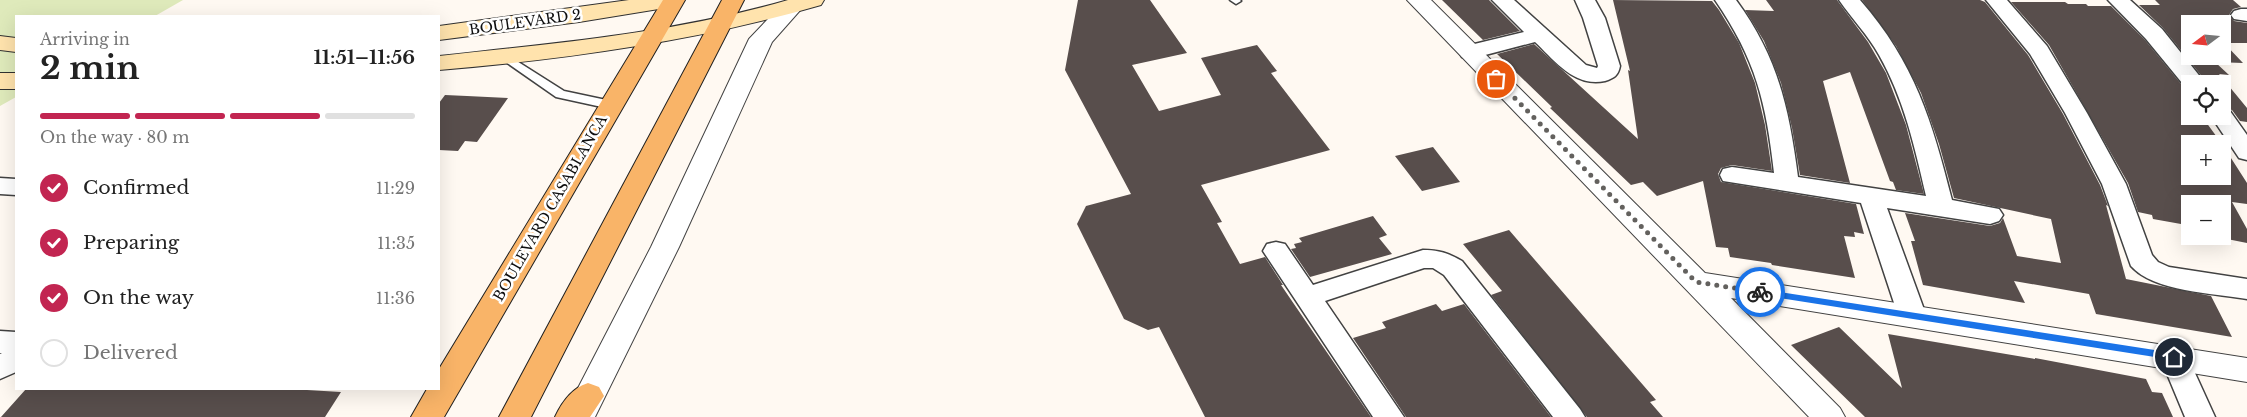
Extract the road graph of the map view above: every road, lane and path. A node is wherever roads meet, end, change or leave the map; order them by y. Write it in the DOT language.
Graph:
graph roads {
  1 [pos="672,0"];
  2 [pos="733,0"];
  3 [pos="1418,0"];
  4 [pos="1502,0"];
  5 [pos="1586,0"];
  6 [pos="1725,0"];
  7 [pos="1849,0"];
  8 [pos="1996,0"];
  9 [pos="2118,0"];
  10 [pos="802,3"];
  11 [pos="719,25"];
  12 [pos="440,33"];
  13 [pos="1540,35"];
  14 [pos="651,36"];
  15 [pos="0,44"];
  16 [pos="15,45"];
  17 [pos="1470,52"];
  18 [pos="504,56"];
  19 [pos="440,63"];
  20 [pos="2188,75"];
  21 [pos="0,80"];
  22 [pos="15,81"];
  23 [pos="611,104"];
  24 [pos="2228,125"];
  25 [pos="2247,152"];
  26 [pos="1732,175"];
  27 [pos="1787,184"];
  28 [pos="0,186"];
  29 [pos="15,188"];
  30 [pos="1871,197"];
  31 [pos="1942,208"];
  32 [pos="1990,215"];
  33 [pos="1276,252"];
  34 [pos="1696,282"];
  35 [pos="2247,289"];
  36 [pos="1307,297"];
  37 [pos="1912,316"];
  38 [pos="0,342"];
  39 [pos="15,343"];
  40 [pos="2174,357"];
  41 [pos="15,359"];
  42 [pos="0,368"];
  43 [pos="2247,370"];
  44 [pos="579,410"];
  45 [pos="427,417"];
  46 [pos="515,417"];
  47 [pos="1389,417"];
  48 [pos="1570,417"];
  49 [pos="1828,417"];
  50 [pos="2200,417"];
  1 -- 12 [label="main road, BOULEVARD 2"];
  1 -- 14 [label="main road, BOULEVARD CASABLANCA"];
  2 -- 11 [label="main road"];
  3 -- 17 [label="street"];
  4 -- 13 [label="street"];
  5 -- 13 [label="street"];
  6 -- 27 [label="street"];
  7 -- 31 [label="street"];
  8 -- 35 [label="street"];
  9 -- 20 [label="street"];
  10 -- 11 [label="main road"];
  10 -- 44 [label="street"];
  11 -- 14 [label="main road"];
  11 -- 46 [label="main road"];
  13 -- 17 [label="street"];
  14 -- 18 [label="main road"];
  14 -- 23 [label="main road, BOULEVARD CASABLANCA"];
  15 -- 16 [label="main road"];
  17 -- 34 [label="street"];
  18 -- 19 [label="main road"];
  18 -- 23 [label="lane"];
  21 -- 22 [label="main road"];
  23 -- 45 [label="main road, BOULEVARD CASABLANCA"];
  24 -- 25 [label="street"];
  26 -- 27 [label="street"];
  27 -- 30 [label="street"];
  28 -- 29 [label="street"];
  30 -- 31 [label="street"];
  30 -- 37 [label="street"];
  31 -- 32 [label="street"];
  33 -- 36 [label="street"];
  34 -- 37 [label="street"];
  34 -- 49 [label="street"];
  36 -- 47 [label="street"];
  36 -- 48 [label="street"];
  37 -- 40 [label="street"];
  38 -- 39 [label="street"];
  40 -- 43 [label="street"];
  40 -- 50 [label="street"];
  41 -- 42 [label="street"];
}
